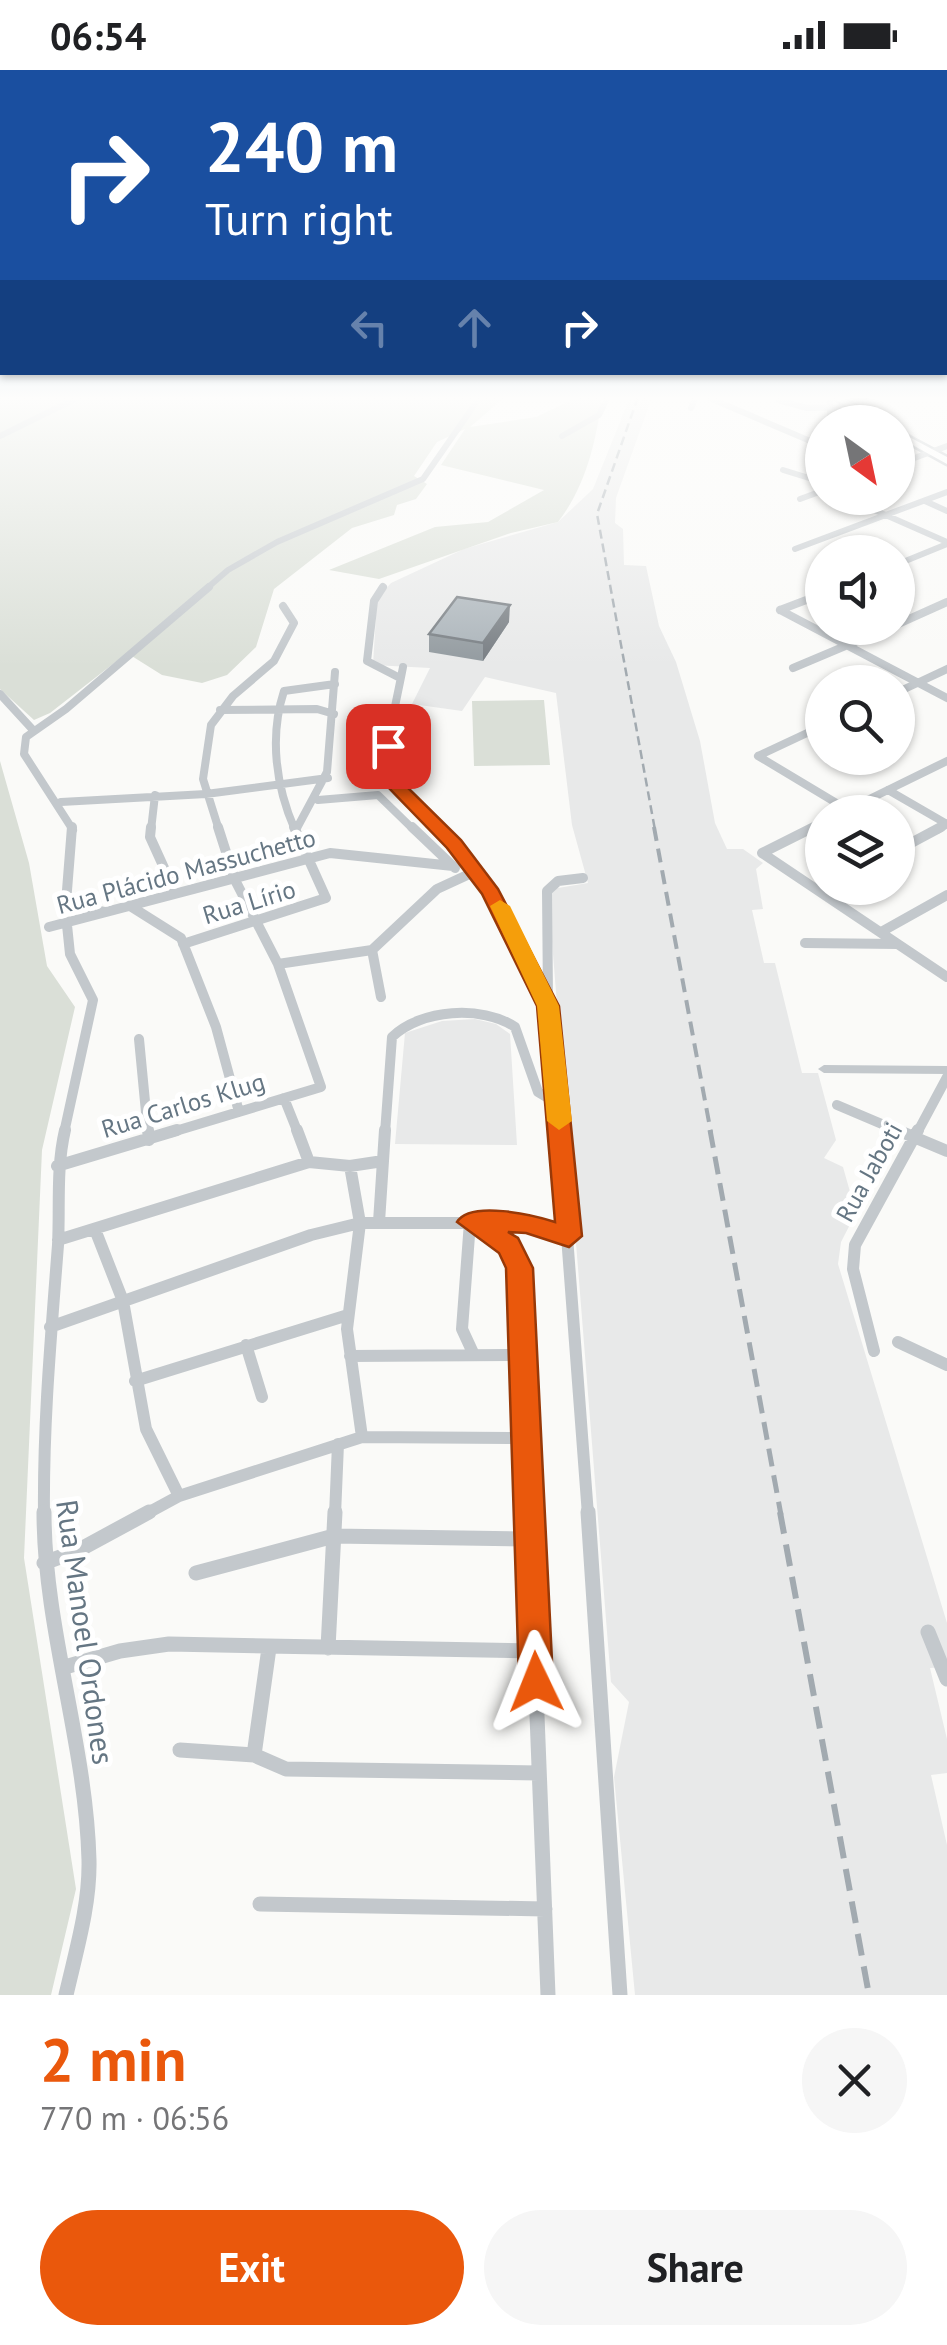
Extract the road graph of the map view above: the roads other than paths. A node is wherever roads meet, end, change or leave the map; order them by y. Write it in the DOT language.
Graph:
graph roads {
  1 [pos="407,487"];
  2 [pos="947,492"];
  3 [pos="805,497"];
  4 [pos="800,499"];
  5 [pos="924,501"];
  6 [pos="915,504"];
  7 [pos="947,511"];
  8 [pos="886,515"];
  9 [pos="947,543"];
  10 [pos="795,549"];
  11 [pos="915,557"];
  12 [pos="383,587"];
  13 [pos="805,600"];
  14 [pos="947,602"];
  15 [pos="283,606"];
  16 [pos="915,616"];
  17 [pos="805,623"];
  18 [pos="846,645"];
  19 [pos="793,668"];
  20 [pos="947,669"];
  21 [pos="335,672"];
  22 [pos="918,682"];
  23 [pos="335,684"];
  24 [pos="915,684"];
  25 [pos="0,694"];
  26 [pos="947,698"];
  27 [pos="220,710"];
  28 [pos="276,712"];
  29 [pos="334,714"];
  30 [pos="33,730"];
  31 [pos="805,734"];
  32 [pos="947,761"];
  33 [pos="328,778"];
  34 [pos="277,784"];
  35 [pos="888,790"];
  36 [pos="206,794"];
  37 [pos="820,795"];
  38 [pos="878,795"];
  39 [pos="155,796"];
  40 [pos="318,800"];
  41 [pos="60,802"];
  42 [pos="947,824"];
  43 [pos="297,828"];
  44 [pos="805,832"];
  45 [pos="915,841"];
  46 [pos="309,859"];
  47 [pos="453,866"];
  48 [pos="469,873"];
  49 [pos="583,878"];
  50 [pos="805,878"];
  51 [pos="235,880"];
  52 [pos="175,892"];
  53 [pos="947,895"];
  54 [pos="127,904"];
  55 [pos="844,905"];
  56 [pos="104,912"];
  57 [pos="256,922"];
  58 [pos="68,924"];
  59 [pos="49,927"];
  60 [pos="880,932"];
  61 [pos="805,943"];
  62 [pos="183,944"];
  63 [pos="899,944"];
  64 [pos="372,950"];
  65 [pos="278,964"];
  66 [pos="947,976"];
  67 [pos="381,997"];
  68 [pos="548,1006"];
  69 [pos="139,1038"];
  70 [pos="824,1068"];
  71 [pos="947,1074"];
  72 [pos="284,1098"];
  73 [pos="558,1104"];
  74 [pos="837,1105"];
  75 [pos="239,1112"];
  76 [pos="914,1137"];
  77 [pos="149,1140"];
  78 [pos="947,1151"];
  79 [pos="383,1161"];
  80 [pos="310,1162"];
  81 [pos="57,1166"];
  82 [pos="350,1166"];
  83 [pos="379,1222"];
  84 [pos="470,1222"];
  85 [pos="360,1223"];
  86 [pos="96,1232"];
  87 [pos="569,1236"];
  88 [pos="58,1240"];
  89 [pos="123,1301"];
  90 [pos="348,1315"];
  91 [pos="50,1327"];
  92 [pos="898,1342"];
  93 [pos="246,1345"];
  94 [pos="874,1351"];
  95 [pos="474,1355"];
  96 [pos="523,1355"];
  97 [pos="350,1356"];
  98 [pos="947,1365"];
  99 [pos="135,1380"];
  100 [pos="262,1397"];
  101 [pos="362,1437"];
  102 [pos="526,1438"];
  103 [pos="338,1444"];
  104 [pos="180,1496"];
  105 [pos="334,1536"];
  106 [pos="530,1538"];
  107 [pos="44,1563"];
  108 [pos="196,1573"];
  109 [pos="928,1632"];
  110 [pos="269,1648"];
  111 [pos="328,1648"];
  112 [pos="534,1651"];
  113 [pos="65,1667"];
  114 [pos="947,1678"];
  115 [pos="180,1750"];
  116 [pos="254,1755"];
  117 [pos="539,1773"];
  118 [pos="260,1904"];
  119 [pos="545,1909"];
  120 [pos="66,1995"];
  121 [pos="548,1995"];
  122 [pos="620,1995"];
  1 -- 30 [label="street"];
  2 -- 5 [label="street"];
  3 -- 4 [label="street"];
  5 -- 6 [label="street"];
  5 -- 7 [label="street"];
  8 -- 9 [label="street"];
  8 -- 10 [label="street"];
  9 -- 11 [label="street"];
  12 -- 48 [label="street"];
  13 -- 17 [label="street"];
  14 -- 16 [label="street"];
  15 -- 27 [label="street"];
  18 -- 19 [label="street"];
  18 -- 22 [label="street"];
  20 -- 22 [label="street"];
  21 -- 23 [label="street"];
  22 -- 24 [label="street"];
  22 -- 26 [label="street"];
  23 -- 28 [label="street"];
  23 -- 29 [label="street"];
  25 -- 30 [label="street"];
  27 -- 28 [label="street"];
  27 -- 36 [label="street"];
  28 -- 29 [label="street"];
  28 -- 34 [label="street"];
  29 -- 33 [label="street"];
  30 -- 41 [label="street"];
  31 -- 37 [label="street"];
  32 -- 35 [label="street"];
  33 -- 34 [label="street"];
  33 -- 40 [label="street"];
  34 -- 36 [label="street"];
  34 -- 43 [label="street"];
  35 -- 38 [label="street"];
  35 -- 42 [label="street"];
  36 -- 39 [label="street"];
  36 -- 51 [label="street"];
  39 -- 41 [label="street"];
  39 -- 52 [label="street"];
  40 -- 43 [label="street"];
  40 -- 47 [label="street"];
  41 -- 56 [label="street"];
  42 -- 45 [label="street"];
  43 -- 46 [label="street"];
  44 -- 50 [label="street"];
  46 -- 47 [label="street, Rua Plácido Massuchetto"];
  46 -- 51 [label="street, Rua Plácido Massuchetto"];
  46 -- 57 [label="street, Rua Lírio"];
  47 -- 48 [label="street"];
  48 -- 64 [label="street"];
  48 -- 68 [label="street"];
  49 -- 68 [label="street"];
  51 -- 52 [label="street, Rua Plácido Massuchetto"];
  51 -- 57 [label="street"];
  52 -- 54 [label="street, Rua Plácido Massuchetto"];
  53 -- 60 [label="street"];
  54 -- 56 [label="street, Rua Plácido Massuchetto"];
  54 -- 62 [label="street"];
  55 -- 60 [label="street"];
  56 -- 58 [label="street, Rua Plácido Massuchetto"];
  57 -- 62 [label="street, Rua Lírio"];
  57 -- 65 [label="street"];
  58 -- 59 [label="street, Rua Plácido Massuchetto"];
  58 -- 81 [label="street, Rua Manoel Ordones"];
  60 -- 63 [label="street"];
  61 -- 63 [label="street"];
  62 -- 75 [label="street"];
  63 -- 66 [label="street"];
  64 -- 65 [label="street"];
  64 -- 67 [label="street"];
  65 -- 72 [label="street, Rua Carlos Klug"];
  68 -- 73 [label="street"];
  69 -- 77 [label="street"];
  70 -- 71 [label="street"];
  71 -- 76 [label="street, Rua Jaboti"];
  72 -- 75 [label="street, Rua Carlos Klug"];
  72 -- 80 [label="street"];
  73 -- 79 [label="street"];
  73 -- 87 [label="street"];
  74 -- 76 [label="street"];
  75 -- 77 [label="street, Rua Carlos Klug"];
  76 -- 78 [label="street"];
  76 -- 94 [label="street, Rua Jaboti"];
  77 -- 81 [label="street, Rua Carlos Klug"];
  79 -- 82 [label="street"];
  79 -- 83 [label="street"];
  80 -- 82 [label="street"];
  80 -- 86 [label="street"];
  81 -- 88 [label="street, Rua Manoel Ordones"];
  82 -- 85 [label="street"];
  83 -- 84 [label="street"];
  83 -- 85 [label="street"];
  84 -- 87 [label="street"];
  84 -- 95 [label="street"];
  84 -- 96 [label="street"];
  85 -- 89 [label="street"];
  85 -- 90 [label="street"];
  86 -- 88 [label="street"];
  86 -- 89 [label="street"];
  87 -- 122 [label="street"];
  88 -- 91 [label="street, Rua Manoel Ordones"];
  89 -- 91 [label="street"];
  89 -- 99 [label="street"];
  90 -- 93 [label="street"];
  90 -- 97 [label="street"];
  91 -- 107 [label="street, Rua Manoel Ordones"];
  92 -- 98 [label="street"];
  93 -- 99 [label="street"];
  93 -- 100 [label="street"];
  95 -- 96 [label="street"];
  95 -- 97 [label="street"];
  96 -- 102 [label="street"];
  97 -- 101 [label="street"];
  99 -- 104 [label="street"];
  101 -- 102 [label="street"];
  101 -- 103 [label="street"];
  102 -- 106 [label="street"];
  103 -- 104 [label="street"];
  103 -- 105 [label="street"];
  104 -- 107 [label="street"];
  105 -- 106 [label="street"];
  105 -- 108 [label="street"];
  105 -- 111 [label="street"];
  106 -- 112 [label="street"];
  107 -- 113 [label="street, Rua Manoel Ordones"];
  109 -- 114 [label="street"];
  110 -- 111 [label="street"];
  110 -- 113 [label="street"];
  110 -- 116 [label="street"];
  111 -- 112 [label="street"];
  112 -- 117 [label="street"];
  113 -- 120 [label="street, Rua Manoel Ordones"];
  115 -- 116 [label="street"];
  116 -- 117 [label="street"];
  117 -- 119 [label="street"];
  118 -- 119 [label="street"];
  119 -- 121 [label="street"];
}
